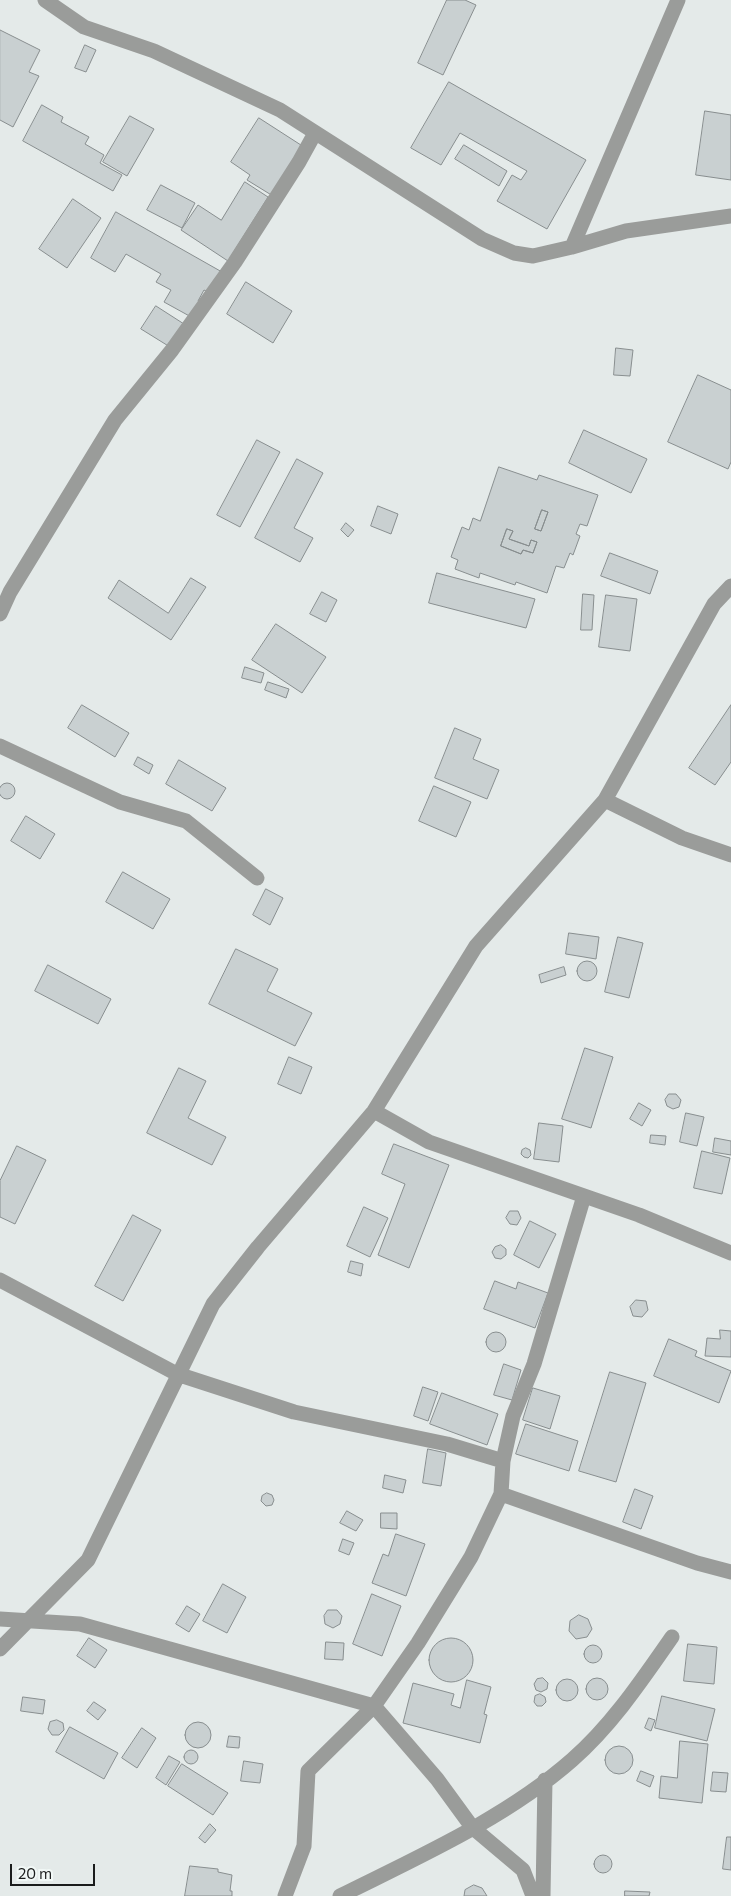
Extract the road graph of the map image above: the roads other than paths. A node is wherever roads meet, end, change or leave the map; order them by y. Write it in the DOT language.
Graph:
graph roads {
  1 [pos="44,0"];
  2 [pos="678,0"];
  3 [pos="315,133"];
  4 [pos="731,216"];
  5 [pos="572,248"];
  6 [pos="731,586"];
  7 [pos="0,614"];
  8 [pos="0,746"];
  9 [pos="605,800"];
  10 [pos="731,855"];
  11 [pos="257,878"];
  12 [pos="374,1111"];
  13 [pos="584,1196"];
  14 [pos="731,1253"];
  15 [pos="0,1280"];
  16 [pos="177,1374"];
  17 [pos="503,1461"];
  18 [pos="501,1494"];
  19 [pos="731,1572"];
  20 [pos="0,1619"];
  21 [pos="26,1621"];
  22 [pos="672,1637"];
  23 [pos="0,1649"];
  24 [pos="374,1706"];
  25 [pos="545,1780"];
  26 [pos="472,1827"];
  27 [pos="285,1896"];
  28 [pos="340,1896"];
  29 [pos="533,1896"];
  30 [pos="542,1896"];
  1 -- 3 [label="street"];
  2 -- 5 [label="street"];
  3 -- 5 [label="street"];
  3 -- 7 [label="street"];
  4 -- 5 [label="street"];
  6 -- 9 [label="street"];
  8 -- 11 [label="street"];
  9 -- 10 [label="street"];
  9 -- 12 [label="street"];
  12 -- 13 [label="street"];
  12 -- 16 [label="street"];
  13 -- 14 [label="street"];
  13 -- 17 [label="street"];
  15 -- 16 [label="street"];
  16 -- 17 [label="street"];
  16 -- 21 [label="street"];
  17 -- 18 [label="street"];
  18 -- 19 [label="street"];
  18 -- 24 [label="street"];
  20 -- 21 [label="street"];
  21 -- 23 [label="street"];
  21 -- 24 [label="street"];
  22 -- 25 [label="street"];
  24 -- 26 [label="street"];
  24 -- 27 [label="street"];
  25 -- 26 [label="street"];
  25 -- 30 [label="street"];
  26 -- 28 [label="street"];
  26 -- 29 [label="street"];
}
